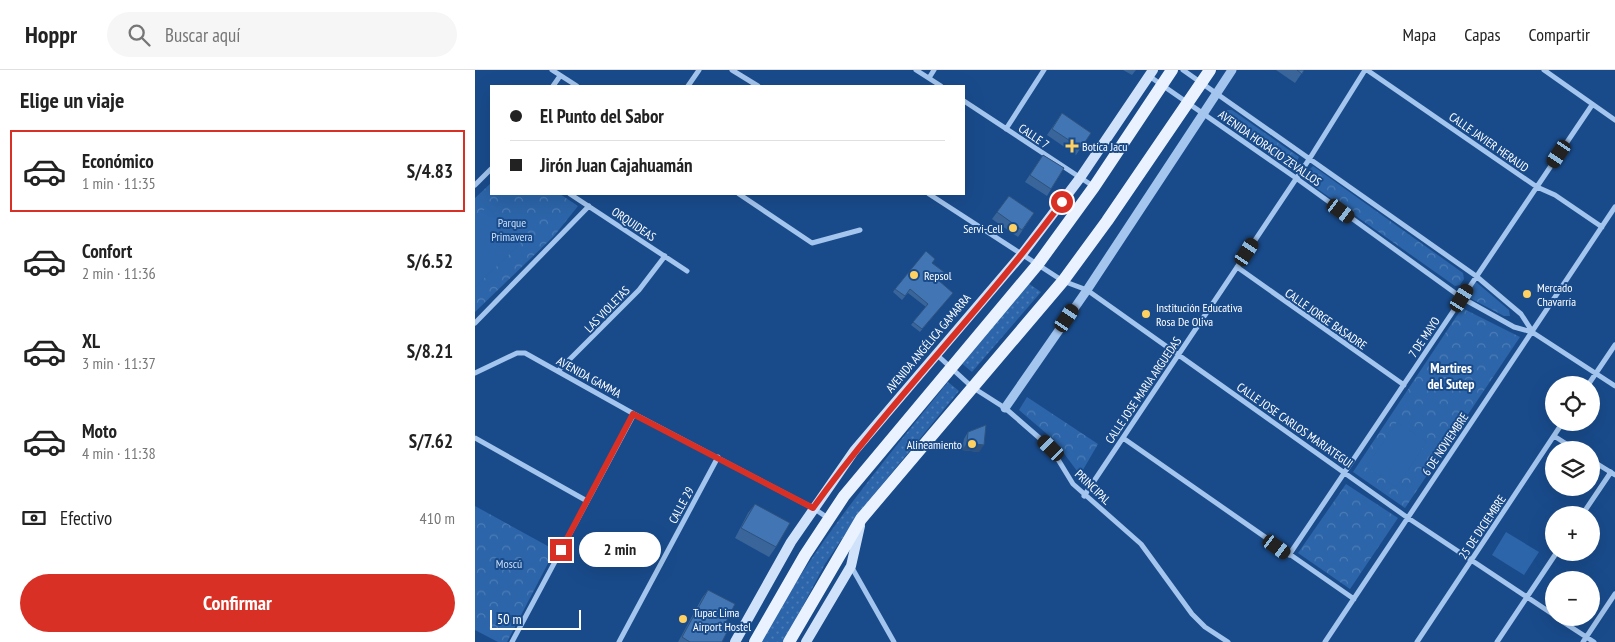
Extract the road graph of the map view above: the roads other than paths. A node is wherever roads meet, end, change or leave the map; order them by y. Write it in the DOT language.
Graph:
graph roads {
  1 [pos="552,70"];
  2 [pos="699,70"];
  3 [pos="733,70"];
  4 [pos="916,70"];
  5 [pos="934,70"];
  6 [pos="1044,70"];
  7 [pos="1172,70"];
  8 [pos="1183,70"];
  9 [pos="1210,70"];
  10 [pos="1232,70"];
  11 [pos="1366,70"];
  12 [pos="1545,70"];
  13 [pos="1151,73"];
  14 [pos="560,76"];
  15 [pos="929,78"];
  16 [pos="1201,83"];
  17 [pos="554,85"];
  18 [pos="575,85"];
  19 [pos="689,85"];
  20 [pos="756,85"];
  21 [pos="940,85"];
  22 [pos="1162,85"];
  23 [pos="1217,93"];
  24 [pos="965,102"];
  25 [pos="1188,103"];
  26 [pos="1592,104"];
  27 [pos="1203,113"];
  28 [pos="1615,120"];
  29 [pos="1007,129"];
  30 [pos="1309,158"];
  31 [pos="490,171"];
  32 [pos="1080,178"];
  33 [pos="1296,178"];
  34 [pos="475,185"];
  35 [pos="1094,187"];
  36 [pos="1537,187"];
  37 [pos="572,195"];
  38 [pos="741,195"];
  39 [pos="931,195"];
  40 [pos="589,206"];
  41 [pos="1615,207"];
  42 [pos="1602,227"];
  43 [pos="860,230"];
  44 [pos="1023,253"];
  45 [pos="665,256"];
  46 [pos="1038,264"];
  47 [pos="1237,267"];
  48 [pos="687,271"];
  49 [pos="1476,276"];
  50 [pos="1063,281"];
  51 [pos="1087,290"];
  52 [pos="1462,298"];
  53 [pos="475,323"];
  54 [pos="1532,332"];
  55 [pos="1615,345"];
  56 [pos="936,354"];
  57 [pos="1179,355"];
  58 [pos="950,366"];
  59 [pos="558,371"];
  60 [pos="475,373"];
  61 [pos="1596,373"];
  62 [pos="1594,376"];
  63 [pos="1404,385"];
  64 [pos="1615,386"];
  65 [pos="972,387"];
  66 [pos="1005,408"];
  67 [pos="633,414"];
  68 [pos="1557,431"];
  69 [pos="1554,436"];
  70 [pos="475,438"];
  71 [pos="1123,438"];
  72 [pos="1562,441"];
  73 [pos="718,457"];
  74 [pos="1600,466"];
  75 [pos="1344,472"];
  76 [pos="1613,474"];
  77 [pos="1084,496"];
  78 [pos="587,501"];
  79 [pos="1589,506"];
  80 [pos="813,508"];
  81 [pos="828,518"];
  82 [pos="861,518"];
  83 [pos="1408,518"];
  84 [pos="1289,555"];
  85 [pos="1471,561"];
  86 [pos="1551,561"];
  87 [pos="851,566"];
  88 [pos="1615,594"];
  89 [pos="1527,598"];
  90 [pos="1354,599"];
  91 [pos="1545,609"];
  92 [pos="1567,626"];
  93 [pos="1585,640"];
  94 [pos="512,642"];
  95 [pos="619,642"];
  96 [pos="735,642"];
  97 [pos="755,642"];
  98 [pos="789,642"];
  99 [pos="806,642"];
  100 [pos="893,642"];
  101 [pos="1228,642"];
  102 [pos="1325,642"];
  103 [pos="1417,642"];
  104 [pos="1497,642"];
  105 [pos="1594,642"];
  1 -- 14 [label="street"];
  2 -- 19 [label="street"];
  3 -- 20 [label="street"];
  4 -- 15 [label="street"];
  5 -- 15 [label="street"];
  6 -- 29 [label="street"];
  7 -- 22 [label="main road"];
  8 -- 16 [label="street, AVENIDA HORACIO ZEVALLOS"];
  9 -- 16 [label="main road"];
  10 -- 23 [label="street"];
  11 -- 30 [label="street, CALLE JOSE MARIA ARGUEDAS"];
  11 -- 36 [label="street, CALLE JAVIER HERAUD"];
  12 -- 26 [label="street"];
  13 -- 22 [label="street, AVENIDA HORACIO ZEVALLOS"];
  13 -- 32 [label="main road, AVENIDA ANGÉLICA GAMARRA"];
  14 -- 17 [label="street"];
  14 -- 18 [label="street"];
  15 -- 21 [label="street"];
  16 -- 23 [label="street, AVENIDA HORACIO ZEVALLOS"];
  16 -- 25 [label="main road"];
  22 -- 25 [label="street, AVENIDA HORACIO ZEVALLOS"];
  22 -- 35 [label="main road"];
  23 -- 27 [label="street"];
  23 -- 30 [label="street, AVENIDA HORACIO ZEVALLOS"];
  24 -- 29 [label="street, CALLE 7"];
  25 -- 27 [label="street, AVENIDA HORACIO ZEVALLOS"];
  25 -- 50 [label="main road"];
  26 -- 28 [label="street"];
  26 -- 36 [label="street, 7 DE MAYO"];
  27 -- 33 [label="street, AVENIDA HORACIO ZEVALLOS"];
  27 -- 51 [label="street"];
  29 -- 32 [label="street, CALLE 7"];
  30 -- 33 [label="street, CALLE JOSE MARIA ARGUEDAS"];
  30 -- 49 [label="street, AVENIDA HORACIO ZEVALLOS"];
  31 -- 34 [label="street"];
  32 -- 35 [label="street, CALLE 7"];
  32 -- 44 [label="main road, AVENIDA ANGÉLICA GAMARRA"];
  33 -- 47 [label="street, CALLE JOSE MARIA ARGUEDAS"];
  33 -- 52 [label="street, AVENIDA HORACIO ZEVALLOS"];
  35 -- 46 [label="main road"];
  36 -- 42 [label="street, CALLE JAVIER HERAUD"];
  36 -- 49 [label="street, 7 DE MAYO"];
  37 -- 40 [label="street, ORQUIDEAS"];
  38 -- 43 [label="street"];
  39 -- 44 [label="street, CALLE JOSE CARLOS MARIATEGUI"];
  40 -- 45 [label="street, ORQUIDEAS"];
  40 -- 53 [label="street"];
  41 -- 42 [label="street, 6 DE NOVIEMBRE"];
  42 -- 54 [label="street, 6 DE NOVIEMBRE"];
  44 -- 46 [label="street, CALLE JOSE CARLOS MARIATEGUI"];
  44 -- 56 [label="main road, AVENIDA ANGÉLICA GAMARRA"];
  45 -- 48 [label="street, ORQUIDEAS"];
  45 -- 59 [label="street, LAS VIOLETAS"];
  46 -- 50 [label="street, CALLE JOSE CARLOS MARIATEGUI"];
  46 -- 58 [label="main road"];
  47 -- 57 [label="street, CALLE JOSE MARIA ARGUEDAS"];
  47 -- 63 [label="street, CALLE JORGE BASADRE"];
  49 -- 52 [label="street, 7 DE MAYO"];
  49 -- 54 [label="street, AVENIDA HORACIO ZEVALLOS"];
  50 -- 51 [label="street, CALLE JOSE CARLOS MARIATEGUI"];
  50 -- 65 [label="main road"];
  51 -- 57 [label="street, CALLE JOSE CARLOS MARIATEGUI"];
  51 -- 66 [label="street"];
  52 -- 54 [label="street, AVENIDA HORACIO ZEVALLOS"];
  52 -- 63 [label="street, 7 DE MAYO"];
  54 -- 61 [label="street, AVENIDA HORACIO ZEVALLOS"];
  54 -- 83 [label="street, 6 DE NOVIEMBRE"];
  55 -- 61 [label="street"];
  56 -- 58 [label="street, PRINCIPAL"];
  56 -- 80 [label="main road, AVENIDA ANGÉLICA GAMARRA"];
  57 -- 71 [label="street, CALLE JOSE MARIA ARGUEDAS"];
  57 -- 75 [label="street, CALLE JOSE CARLOS MARIATEGUI"];
  58 -- 65 [label="street, PRINCIPAL"];
  58 -- 81 [label="main road"];
  59 -- 60 [label="street, AVENIDA GAMMA"];
  59 -- 67 [label="street, AVENIDA GAMMA"];
  61 -- 62 [label="street"];
  61 -- 64 [label="street, AVENIDA HORACIO ZEVALLOS"];
  63 -- 75 [label="street, 7 DE MAYO"];
  65 -- 66 [label="street, PRINCIPAL"];
  65 -- 82 [label="main road"];
  66 -- 77 [label="street, PRINCIPAL"];
  67 -- 73 [label="street, AVENIDA GAMMA"];
  67 -- 78 [label="street"];
  68 -- 69 [label="street, 25 DE DICIEMBRE"];
  69 -- 72 [label="street"];
  69 -- 85 [label="street, 25 DE DICIEMBRE"];
  70 -- 78 [label="street"];
  71 -- 77 [label="street, CALLE JOSE MARIA ARGUEDAS"];
  71 -- 84 [label="street"];
  73 -- 80 [label="street, AVENIDA GAMMA"];
  73 -- 95 [label="street, CALLE 29"];
  74 -- 76 [label="street"];
  75 -- 83 [label="street, CALLE JOSE CARLOS MARIATEGUI"];
  75 -- 84 [label="street, 7 DE MAYO"];
  76 -- 79 [label="street"];
  77 -- 101 [label="street, PRINCIPAL"];
  78 -- 94 [label="street"];
  80 -- 81 [label="street, AVENIDA GAMMA"];
  80 -- 96 [label="main road, AVENIDA ANGÉLICA GAMARRA"];
  81 -- 97 [label="main road"];
  82 -- 87 [label="main road"];
  82 -- 98 [label="main road"];
  83 -- 85 [label="street, CALLE JOSE CARLOS MARIATEGUI"];
  83 -- 90 [label="street, 6 DE NOVIEMBRE"];
  84 -- 90 [label="street"];
  85 -- 89 [label="street, CALLE JOSE CARLOS MARIATEGUI"];
  85 -- 103 [label="street, 25 DE DICIEMBRE"];
  86 -- 89 [label="street"];
  87 -- 99 [label="main road"];
  87 -- 100 [label="street"];
  88 -- 93 [label="street"];
  89 -- 91 [label="street, CALLE JOSE CARLOS MARIATEGUI"];
  89 -- 104 [label="street"];
  90 -- 102 [label="street, 6 DE NOVIEMBRE"];
  92 -- 93 [label="street"];
  93 -- 105 [label="street"];
}
